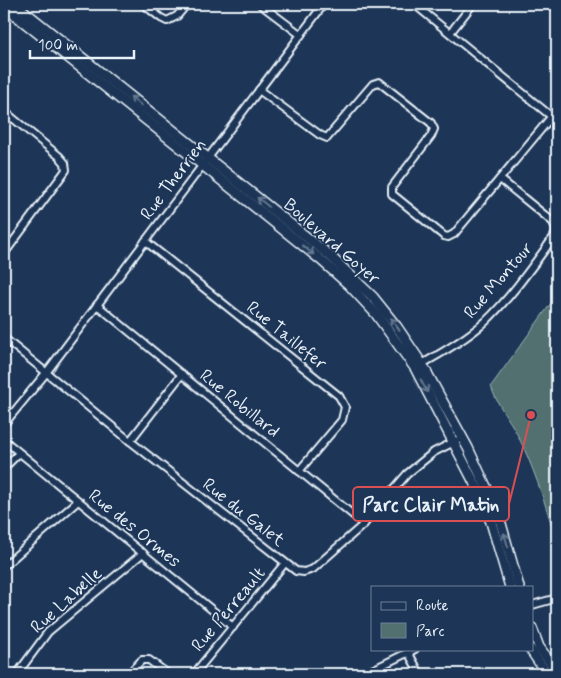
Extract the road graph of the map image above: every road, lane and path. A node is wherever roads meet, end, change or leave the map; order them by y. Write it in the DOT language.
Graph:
graph roads {
  1 [pos="15,4"];
  2 [pos="143,4"];
  3 [pos="187,4"];
  4 [pos="260,4"];
  5 [pos="324,4"];
  6 [pos="414,4"];
  7 [pos="473,4"];
  8 [pos="545,4"];
  9 [pos="557,5"];
  10 [pos="4,6"];
  11 [pos="450,33"];
  12 [pos="301,34"];
  13 [pos="259,90"];
  14 [pos="4,111"];
  15 [pos="11,117"];
  16 [pos="554,118"];
  17 [pos="4,125"];
  18 [pos="205,162"];
  19 [pos="500,179"];
  20 [pos="145,240"];
  21 [pos="4,254"];
  22 [pos="97,305"];
  23 [pos="4,338"];
  24 [pos="418,366"];
  25 [pos="46,372"];
  26 [pos="182,374"];
  27 [pos="4,424"];
  28 [pos="4,440"];
  29 [pos="458,440"];
  30 [pos="130,441"];
  31 [pos="19,453"];
  32 [pos="4,468"];
  33 [pos="299,471"];
  34 [pos="78,501"];
  35 [pos="364,524"];
  36 [pos="142,553"];
  37 [pos="285,564"];
  38 [pos="4,566"];
  39 [pos="510,586"];
  40 [pos="519,586"];
  41 [pos="557,598"];
  42 [pos="534,604"];
  43 [pos="233,627"];
  44 [pos="534,633"];
  45 [pos="531,650"];
  46 [pos="411,651"];
  47 [pos="557,672"];
  48 [pos="17,674"];
  49 [pos="134,674"];
  50 [pos="168,674"];
  51 [pos="194,674"];
  52 [pos="364,674"];
  53 [pos="420,674"];
  54 [pos="547,674"];
  18 -- 1 [label="street, Boulevard Goyer, one-way"];
  2 -- 3 [label="street"];
  4 -- 12 [label="street"];
  5 -- 12 [label="street, Rue Therrien"];
  6 -- 11 [label="street"];
  7 -- 11 [label="street"];
  8 -- 9 [label="street"];
  10 -- 18 [label="street, Boulevard Goyer"];
  11 -- 16 [label="street"];
  12 -- 13 [label="street, Rue Therrien"];
  13 -- 18 [label="street, Rue Therrien"];
  13 -- 19 [label="street"];
  14 -- 15 [label="street"];
  15 -- 17 [label="street"];
  15 -- 21 [label="street"];
  16 -- 19 [label="street"];
  18 -- 20 [label="street, Rue Therrien"];
  18 -- 24 [label="street, Boulevard Goyer"];
  19 -- 24 [label="street, Rue Montour"];
  20 -- 22 [label="street, Rue Therrien"];
  20 -- 33 [label="street, Rue Taillefer"];
  22 -- 25 [label="street, Rue Therrien"];
  22 -- 26 [label="street, Rue Robillard"];
  23 -- 25 [label="street, Rue du Galet"];
  24 -- 29 [label="street, Boulevard Goyer"];
  25 -- 27 [label="street"];
  25 -- 30 [label="street, Rue du Galet"];
  26 -- 30 [label="street"];
  26 -- 33 [label="street, Rue Robillard"];
  28 -- 31 [label="street, Rue des Ormes"];
  29 -- 35 [label="street, Rue du Galet"];
  29 -- 39 [label="street, Boulevard Goyer"];
  40 -- 29 [label="street, Boulevard Goyer, one-way"];
  30 -- 37 [label="street, Rue du Galet"];
  31 -- 32 [label="street"];
  31 -- 34 [label="street, Rue des Ormes"];
  33 -- 35 [label="street, Rue Robillard"];
  34 -- 36 [label="street, Rue des Ormes"];
  34 -- 38 [label="street"];
  35 -- 37 [label="street, Rue du Galet"];
  36 -- 43 [label="street, Rue des Ormes"];
  36 -- 48 [label="street, Rue Labelle"];
  37 -- 43 [label="street, Rue Perreault"];
  41 -- 42 [label="street"];
  43 -- 51 [label="street, Rue Perreault"];
  44 -- 47 [label="street"];
  45 -- 54 [label="street"];
  46 -- 52 [label="street"];
  46 -- 53 [label="street"];
  49 -- 50 [label="street"];
}
